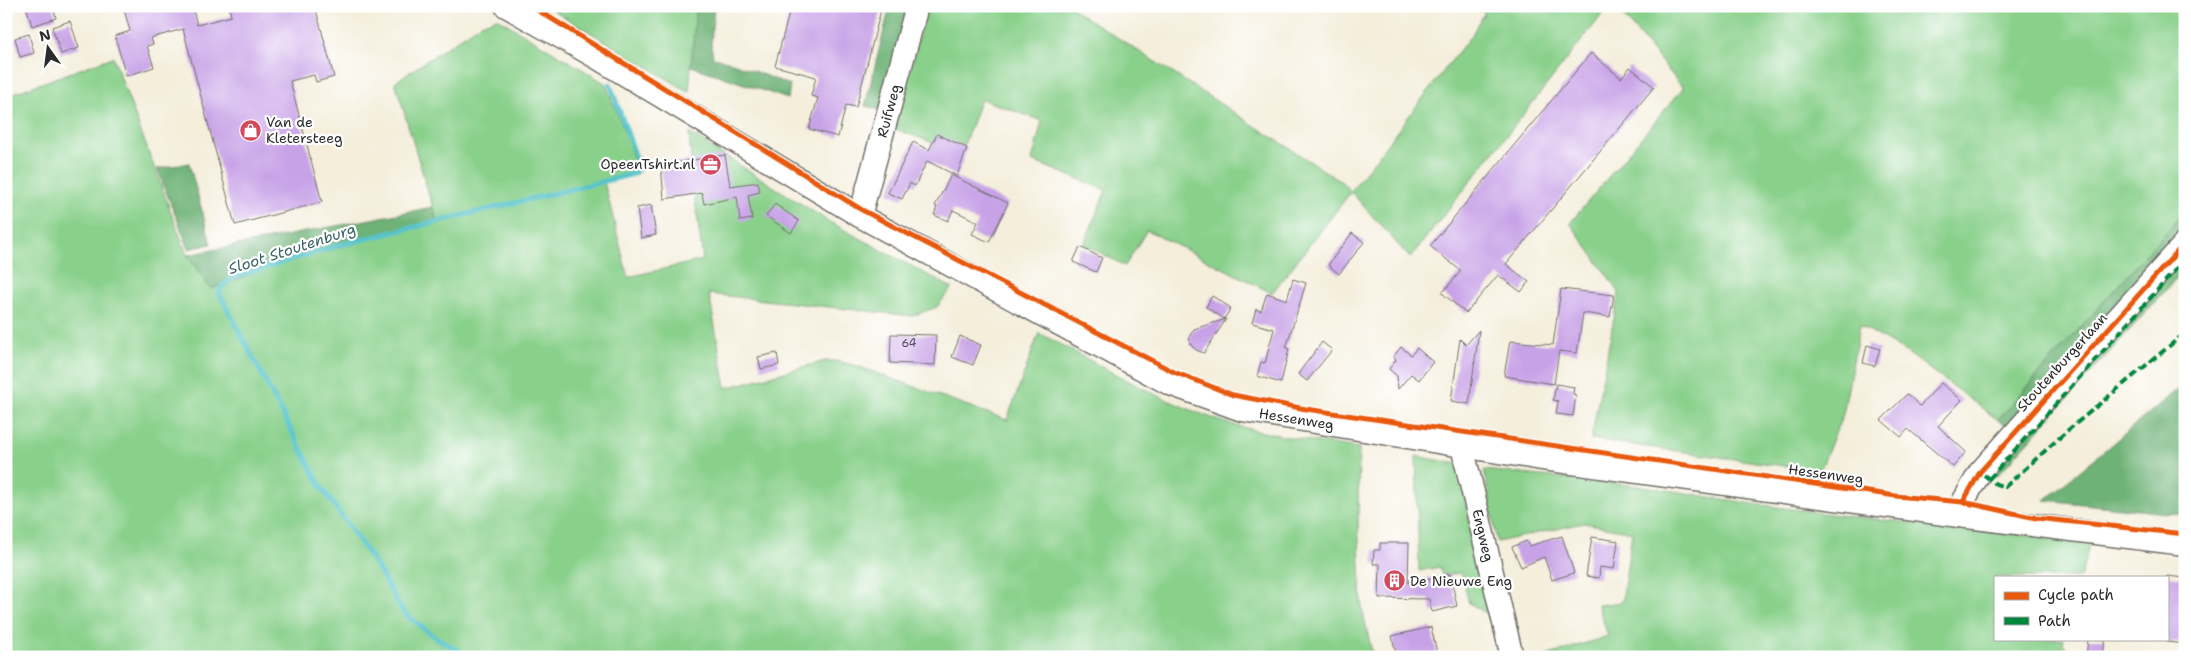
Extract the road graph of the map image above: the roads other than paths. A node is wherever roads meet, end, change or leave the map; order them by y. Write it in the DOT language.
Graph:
graph roads {
  1 [pos="506,6"];
  2 [pos="917,6"];
  3 [pos="860,216"];
  4 [pos="2185,243"];
  5 [pos="1462,446"];
  6 [pos="1960,516"];
  7 [pos="2185,544"];
  8 [pos="1512,657"];
  1 -- 3 [label="street, Hessenweg"];
  2 -- 3 [label="street, Ruifweg"];
  3 -- 5 [label="street, Hessenweg"];
  4 -- 6 [label="street, Stoutenburgerlaan"];
  5 -- 6 [label="street, Hessenweg"];
  5 -- 8 [label="street, Engweg"];
  6 -- 7 [label="street, Hessenweg"];
}
